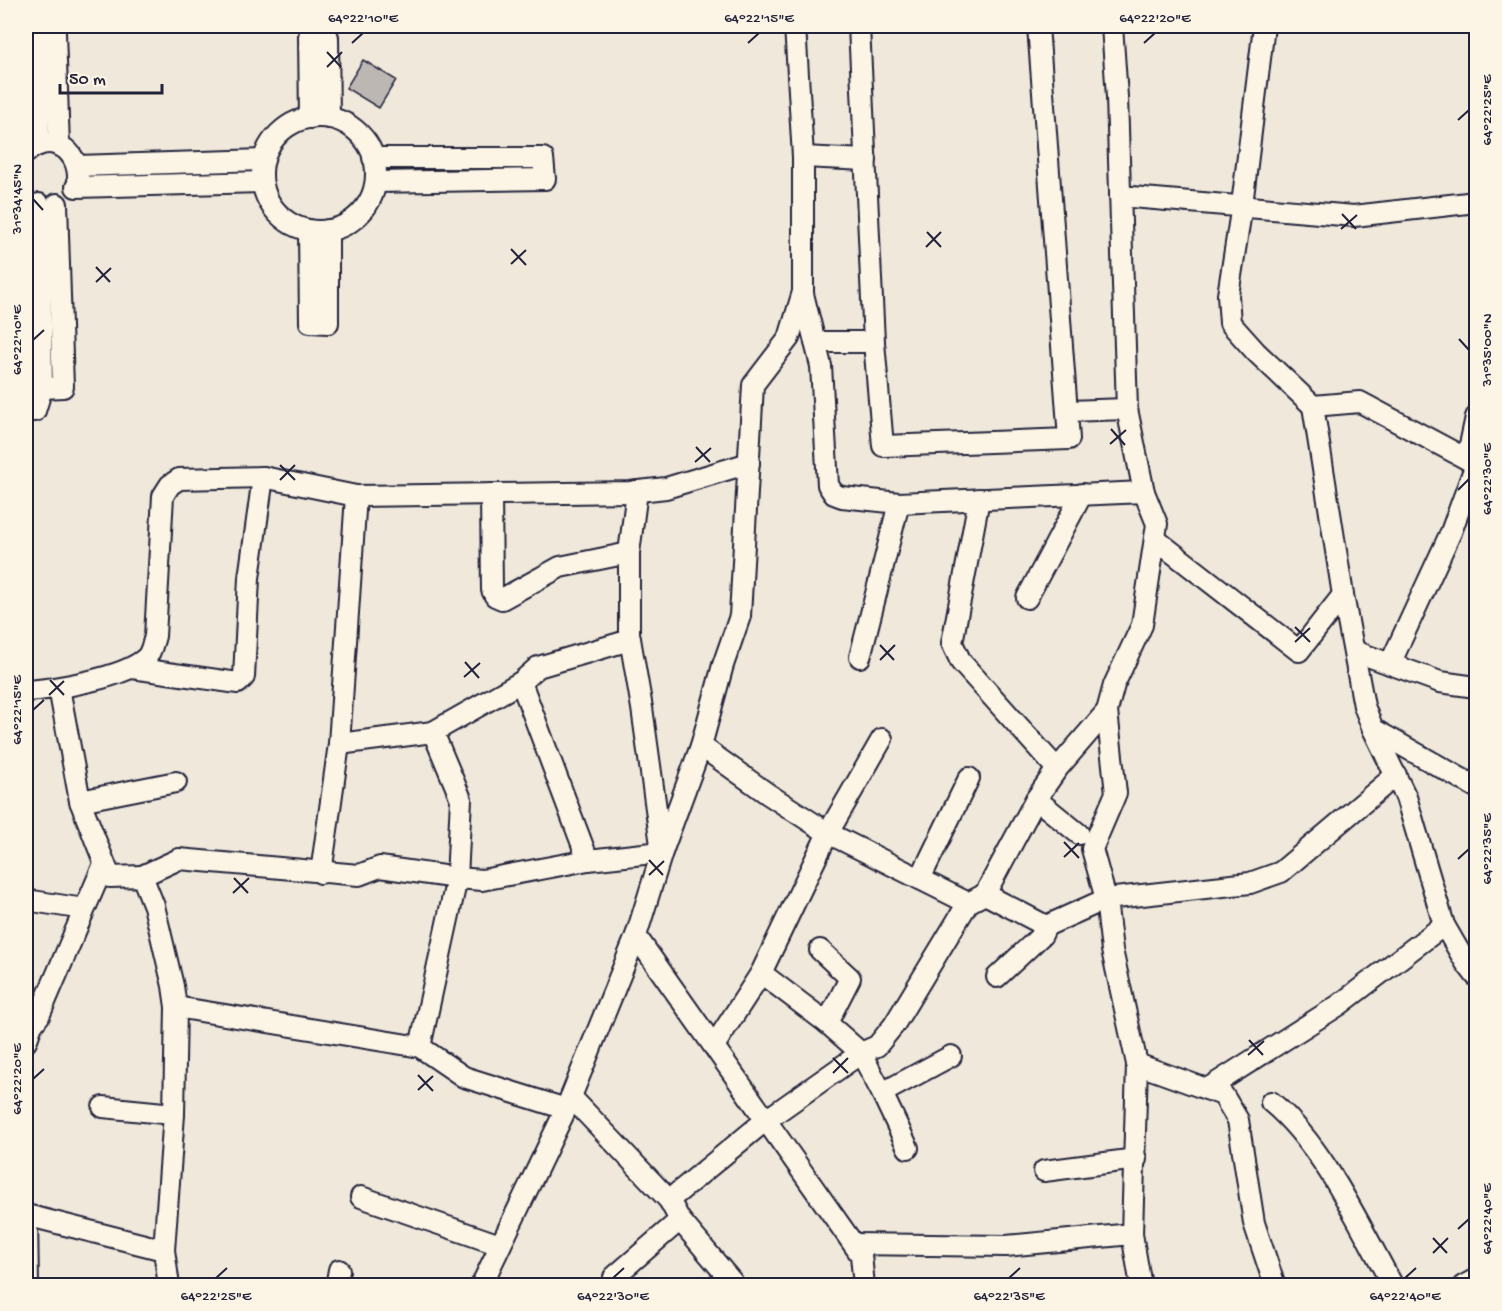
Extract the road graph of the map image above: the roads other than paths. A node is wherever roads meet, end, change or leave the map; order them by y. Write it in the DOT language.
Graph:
graph roads {
  1 [pos="39,26"];
  2 [pos="53,26"];
  3 [pos="795,26"];
  4 [pos="860,26"];
  5 [pos="1038,26"];
  6 [pos="1112,26"];
  7 [pos="1264,26"];
  8 [pos="59,146"];
  9 [pos="32,149"];
  10 [pos="803,157"];
  11 [pos="374,158"];
  12 [pos="264,160"];
  13 [pos="866,160"];
  14 [pos="77,166"];
  15 [pos="262,182"];
  16 [pos="376,182"];
  17 [pos="76,187"];
  18 [pos="1120,196"];
  19 [pos="40,201"];
  20 [pos="1476,202"];
  21 [pos="1242,206"];
  22 [pos="802,291"];
  23 [pos="815,342"];
  24 [pos="874,342"];
  25 [pos="1313,406"];
  26 [pos="1127,409"];
  27 [pos="26,411"];
  28 [pos="1068,411"];
  29 [pos="1476,417"];
  30 [pos="749,463"];
  31 [pos="1473,463"];
  32 [pos="263,477"];
  33 [pos="637,491"];
  34 [pos="1144,492"];
  35 [pos="491,494"];
  36 [pos="1082,494"];
  37 [pos="356,496"];
  38 [pos="979,500"];
  39 [pos="899,503"];
  40 [pos="1155,539"];
  41 [pos="630,553"];
  42 [pos="1343,595"];
  43 [pos="1027,598"];
  44 [pos="630,640"];
  45 [pos="1354,651"];
  46 [pos="860,657"];
  47 [pos="1390,664"];
  48 [pos="132,668"];
  49 [pos="521,682"];
  50 [pos="1476,687"];
  51 [pos="59,688"];
  52 [pos="26,691"];
  53 [pos="1107,711"];
  54 [pos="1373,729"];
  55 [pos="433,732"];
  56 [pos="882,739"];
  57 [pos="339,744"];
  58 [pos="702,746"];
  59 [pos="1057,769"];
  60 [pos="1396,775"];
  61 [pos="969,778"];
  62 [pos="176,782"];
  63 [pos="1476,787"];
  64 [pos="1036,799"];
  65 [pos="80,801"];
  66 [pos="828,833"];
  67 [pos="1079,834"];
  68 [pos="662,852"];
  69 [pos="588,860"];
  70 [pos="104,864"];
  71 [pos="321,873"];
  72 [pos="142,876"];
  73 [pos="457,878"];
  74 [pos="920,879"];
  75 [pos="976,899"];
  76 [pos="1106,899"];
  77 [pos="26,900"];
  78 [pos="84,909"];
  79 [pos="1444,925"];
  80 [pos="1046,926"];
  81 [pos="636,936"];
  82 [pos="820,950"];
  83 [pos="761,973"];
  84 [pos="1476,976"];
  85 [pos="997,977"];
  86 [pos="176,1007"];
  87 [pos="826,1023"];
  88 [pos="28,1030"];
  89 [pos="714,1046"];
  90 [pos="420,1047"];
  91 [pos="861,1053"];
  92 [pos="951,1056"];
  93 [pos="1137,1064"];
  94 [pos="1207,1089"];
  95 [pos="882,1093"];
  96 [pos="1271,1102"];
  97 [pos="569,1103"];
  98 [pos="103,1107"];
  99 [pos="174,1114"];
  100 [pos="766,1120"];
  101 [pos="908,1148"];
  102 [pos="1136,1159"];
  103 [pos="1044,1171"];
  104 [pos="361,1197"];
  105 [pos="669,1200"];
  106 [pos="26,1215"];
  107 [pos="680,1220"];
  108 [pos="1132,1234"];
  109 [pos="854,1244"];
  110 [pos="500,1245"];
  111 [pos="164,1250"];
  112 [pos="1476,1279"];
  113 [pos="734,1283"];
  114 [pos="28,1286"];
  115 [pos="169,1286"];
  116 [pos="481,1286"];
  117 [pos="621,1286"];
  118 [pos="864,1286"];
  119 [pos="1141,1286"];
  120 [pos="1275,1286"];
  121 [pos="1393,1286"];
  122 [pos="1463,1286"];
  1 -- 9 [label="street"];
  2 -- 8 [label="street"];
  3 -- 10 [label="street"];
  4 -- 13 [label="street"];
  5 -- 28 [label="street"];
  6 -- 18 [label="street"];
  7 -- 21 [label="street"];
  8 -- 9 [label="street"];
  8 -- 14 [label="street"];
  10 -- 13 [label="street"];
  10 -- 22 [label="street"];
  11 -- 12 [label="street"];
  11 -- 16 [label="street"];
  11 -- 16 [label="street"];
  12 -- 14 [label="street"];
  12 -- 15 [label="street"];
  13 -- 24 [label="street"];
  14 -- 17 [label="street"];
  15 -- 16 [label="street"];
  15 -- 17 [label="street"];
  17 -- 19 [label="street"];
  18 -- 21 [label="street"];
  18 -- 26 [label="street"];
  19 -- 27 [label="street"];
  20 -- 21 [label="street"];
  21 -- 25 [label="street"];
  22 -- 23 [label="street"];
  22 -- 30 [label="street"];
  23 -- 24 [label="street"];
  23 -- 39 [label="street"];
  24 -- 28 [label="street"];
  25 -- 31 [label="street"];
  25 -- 42 [label="street"];
  26 -- 28 [label="street"];
  26 -- 34 [label="street"];
  29 -- 31 [label="street"];
  30 -- 33 [label="street"];
  30 -- 58 [label="street"];
  31 -- 47 [label="street"];
  32 -- 37 [label="street"];
  32 -- 48 [label="street"];
  32 -- 48 [label="street"];
  33 -- 35 [label="street"];
  33 -- 41 [label="street"];
  34 -- 36 [label="street"];
  34 -- 40 [label="street"];
  35 -- 37 [label="street"];
  35 -- 41 [label="street"];
  36 -- 38 [label="street"];
  36 -- 43 [label="street"];
  37 -- 57 [label="street"];
  38 -- 39 [label="street"];
  38 -- 59 [label="street"];
  39 -- 46 [label="street"];
  40 -- 42 [label="street"];
  40 -- 53 [label="street"];
  41 -- 44 [label="street"];
  42 -- 45 [label="street"];
  44 -- 49 [label="street"];
  44 -- 68 [label="street"];
  45 -- 47 [label="street"];
  45 -- 54 [label="street"];
  47 -- 50 [label="street"];
  48 -- 51 [label="street"];
  49 -- 55 [label="street"];
  49 -- 69 [label="street"];
  51 -- 52 [label="street"];
  51 -- 65 [label="street"];
  53 -- 59 [label="street"];
  53 -- 76 [label="street"];
  54 -- 60 [label="street"];
  54 -- 63 [label="street"];
  55 -- 57 [label="street"];
  55 -- 73 [label="street"];
  56 -- 66 [label="street"];
  57 -- 71 [label="street"];
  58 -- 66 [label="street"];
  58 -- 68 [label="street"];
  59 -- 64 [label="street"];
  60 -- 76 [label="street"];
  60 -- 79 [label="street"];
  61 -- 74 [label="street"];
  62 -- 65 [label="street"];
  64 -- 67 [label="street"];
  64 -- 75 [label="street"];
  65 -- 70 [label="street"];
  66 -- 74 [label="street"];
  66 -- 83 [label="street"];
  68 -- 69 [label="street"];
  68 -- 81 [label="street"];
  69 -- 73 [label="street"];
  70 -- 72 [label="street"];
  70 -- 78 [label="street"];
  71 -- 72 [label="street"];
  71 -- 73 [label="street"];
  72 -- 86 [label="street"];
  73 -- 90 [label="street"];
  74 -- 75 [label="street"];
  75 -- 80 [label="street"];
  75 -- 91 [label="street"];
  76 -- 80 [label="street"];
  76 -- 93 [label="street"];
  77 -- 78 [label="street"];
  78 -- 88 [label="street"];
  79 -- 84 [label="street"];
  79 -- 94 [label="street"];
  80 -- 85 [label="street"];
  81 -- 89 [label="street"];
  81 -- 97 [label="street"];
  82 -- 87 [label="street"];
  83 -- 87 [label="street"];
  83 -- 89 [label="street"];
  86 -- 90 [label="street"];
  86 -- 99 [label="street"];
  87 -- 91 [label="street"];
  89 -- 100 [label="street"];
  90 -- 97 [label="street"];
  91 -- 95 [label="street"];
  91 -- 100 [label="street"];
  92 -- 95 [label="street"];
  93 -- 94 [label="street"];
  93 -- 102 [label="street"];
  94 -- 120 [label="street"];
  95 -- 101 [label="street"];
  96 -- 121 [label="street"];
  97 -- 105 [label="street"];
  97 -- 110 [label="street"];
  98 -- 99 [label="street"];
  99 -- 111 [label="street"];
  100 -- 105 [label="street"];
  100 -- 109 [label="street"];
  102 -- 103 [label="street"];
  102 -- 108 [label="street"];
  104 -- 110 [label="street"];
  105 -- 107 [label="street"];
  106 -- 111 [label="street"];
  106 -- 114 [label="street"];
  107 -- 113 [label="street"];
  107 -- 117 [label="street"];
  108 -- 109 [label="street"];
  108 -- 119 [label="street"];
  109 -- 118 [label="street"];
  110 -- 116 [label="street"];
  111 -- 115 [label="street"];
  112 -- 122 [label="street"];
}
